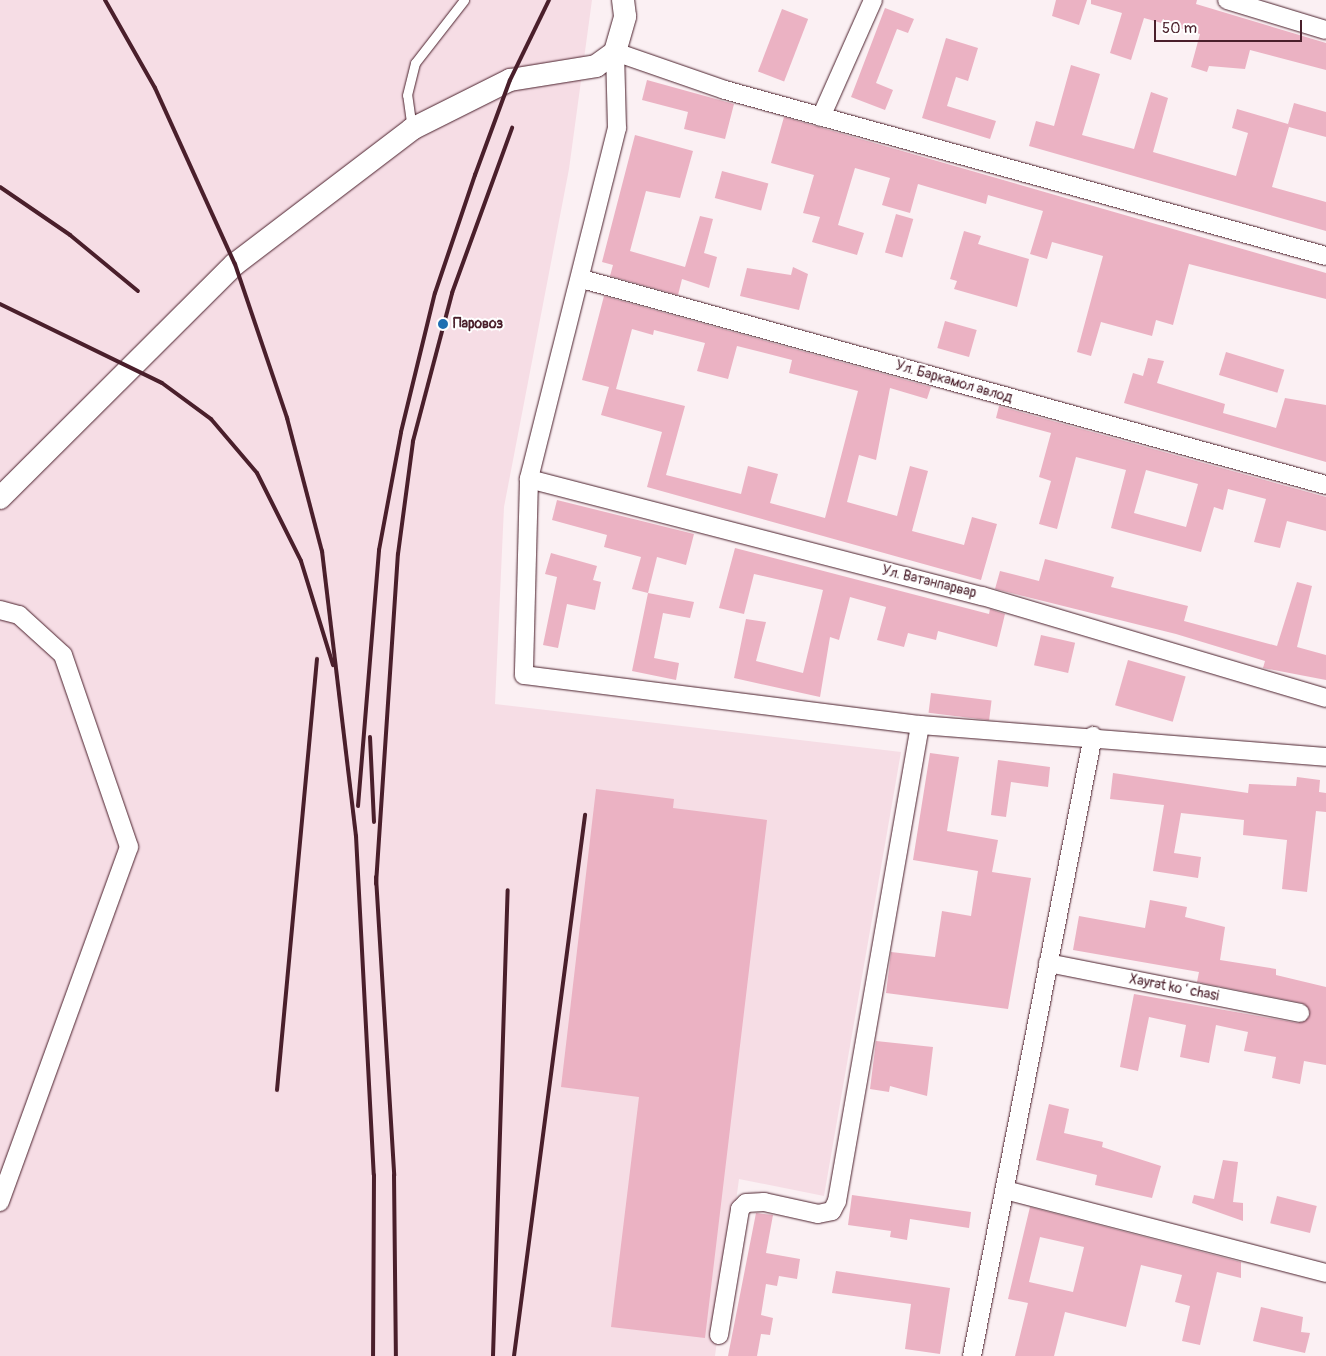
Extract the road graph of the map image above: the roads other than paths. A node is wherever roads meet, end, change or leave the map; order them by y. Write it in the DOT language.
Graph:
graph roads {
  1 [pos="464,0"];
  2 [pos="623,0"];
  3 [pos="873,0"];
  4 [pos="1227,0"];
  5 [pos="1326,30"];
  6 [pos="615,52"];
  7 [pos="822,117"];
  8 [pos="412,129"];
  9 [pos="1326,256"];
  10 [pos="582,279"];
  11 [pos="529,479"];
  12 [pos="1326,486"];
  13 [pos="0,498"];
  14 [pos="0,610"];
  15 [pos="1326,698"];
  16 [pos="920,725"];
  17 [pos="1093,736"];
  18 [pos="1326,756"];
  19 [pos="1048,963"];
  20 [pos="1300,1013"];
  21 [pos="1005,1190"];
  22 [pos="0,1202"];
  23 [pos="1326,1273"];
  24 [pos="719,1335"];
  25 [pos="972,1356"];
  1 -- 8 [label="lane"];
  2 -- 6 [label="street"];
  3 -- 7 [label="street"];
  4 -- 5 [label="street"];
  6 -- 7 [label="street"];
  6 -- 8 [label="street"];
  6 -- 10 [label="street"];
  7 -- 9 [label="street"];
  8 -- 13 [label="street"];
  10 -- 11 [label="street"];
  10 -- 12 [label="street, Ул. Баркамол авлод"];
  11 -- 15 [label="street, Ул. Ватанпарвар"];
  11 -- 16 [label="street"];
  14 -- 22 [label="street"];
  16 -- 17 [label="street"];
  16 -- 24 [label="street"];
  17 -- 18 [label="street"];
  17 -- 19 [label="street"];
  19 -- 20 [label="street, Xayrat koʻchasi"];
  19 -- 21 [label="street"];
  21 -- 23 [label="street"];
  21 -- 25 [label="street"];
}
